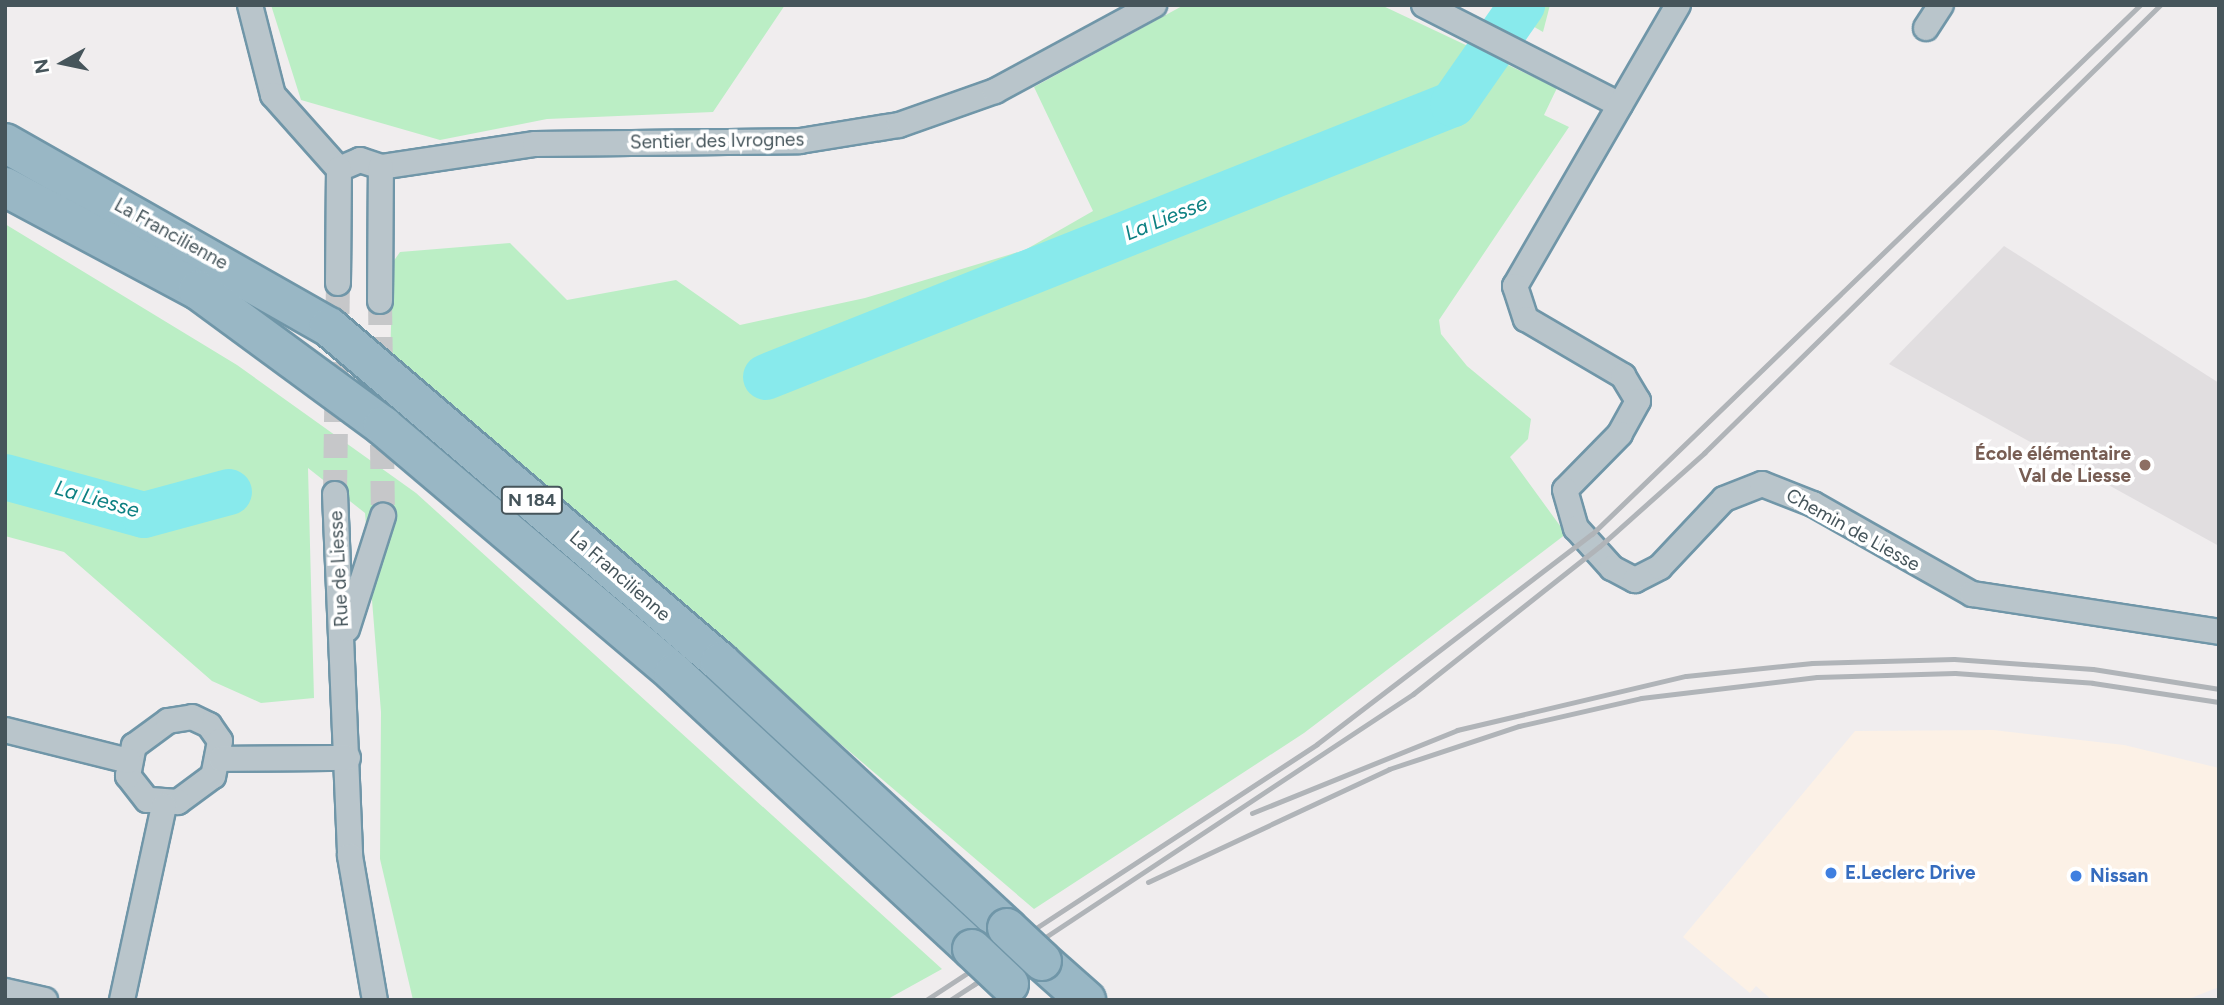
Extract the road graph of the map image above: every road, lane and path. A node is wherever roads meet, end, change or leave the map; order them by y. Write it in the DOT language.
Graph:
graph roads {
  1 [pos="250,5"];
  2 [pos="1154,5"];
  3 [pos="1424,5"];
  4 [pos="1678,5"];
  5 [pos="1941,5"];
  6 [pos="1926,28"];
  7 [pos="1620,105"];
  8 [pos="5,143"];
  9 [pos="382,167"];
  10 [pos="339,169"];
  11 [pos="5,187"];
  12 [pos="338,283"];
  13 [pos="380,301"];
  14 [pos="335,494"];
  15 [pos="383,516"];
  16 [pos="2219,632"];
  17 [pos="342,643"];
  18 [pos="5,730"];
  19 [pos="348,758"];
  20 [pos="221,759"];
  21 [pos="128,761"];
  22 [pos="164,805"];
  23 [pos="5,991"];
  24 [pos="1017,992"];
  25 [pos="45,1000"];
  26 [pos="122,1000"];
  27 [pos="376,1000"];
  28 [pos="1086,1000"];
  1 -- 10 [label="street"];
  2 -- 9 [label="street, Sentier des Ivrognes"];
  3 -- 7 [label="street"];
  4 -- 7 [label="street, Chemin de Liesse"];
  5 -- 6 [label="street"];
  7 -- 16 [label="street, Chemin de Liesse"];
  8 -- 28 [label="highway, La Francilienne / N 184, bridge"];
  9 -- 10 [label="street, Sentier des Ivrognes"];
  9 -- 13 [label="street"];
  10 -- 12 [label="street"];
  11 -- 24 [label="highway, La Francilienne / N 184, bridge"];
  14 -- 17 [label="street, Rue de Liesse"];
  15 -- 17 [label="street, Rue de Liesse"];
  17 -- 19 [label="street, Rue de Liesse"];
  18 -- 21 [label="street"];
  19 -- 20 [label="street"];
  19 -- 27 [label="street, Rue de Liesse"];
  20 -- 21 [label="street"];
  20 -- 22 [label="street"];
  21 -- 22 [label="street"];
  22 -- 26 [label="street"];
  23 -- 25 [label="street"];
}
